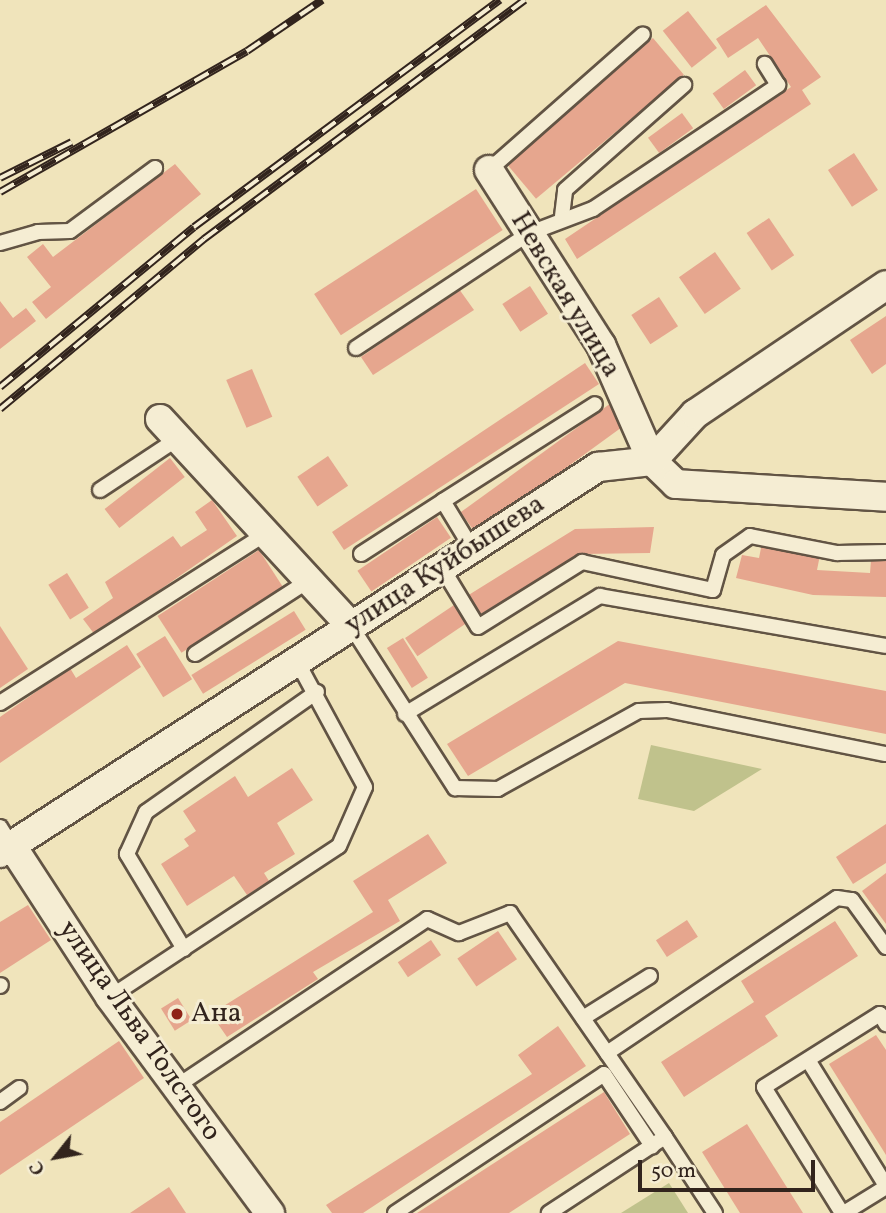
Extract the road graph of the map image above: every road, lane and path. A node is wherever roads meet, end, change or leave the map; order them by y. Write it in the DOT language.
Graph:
graph roads {
  1 [pos="643,34"];
  2 [pos="765,64"];
  3 [pos="684,85"];
  4 [pos="155,169"];
  5 [pos="489,170"];
  6 [pos="562,216"];
  7 [pos="530,233"];
  8 [pos="0,243"];
  9 [pos="886,285"];
  10 [pos="356,348"];
  11 [pos="595,404"];
  12 [pos="168,429"];
  13 [pos="652,461"];
  14 [pos="100,490"];
  15 [pos="886,497"];
  16 [pos="443,501"];
  17 [pos="264,535"];
  18 [pos="471,547"];
  19 [pos="886,552"];
  20 [pos="361,554"];
  21 [pos="441,566"];
  22 [pos="312,578"];
  23 [pos="351,626"];
  24 [pos="886,646"];
  25 [pos="195,654"];
  26 [pos="297,661"];
  27 [pos="317,692"];
  28 [pos="0,703"];
  29 [pos="405,714"];
  30 [pos="886,754"];
  31 [pos="4,842"];
  32 [pos="886,947"];
  33 [pos="184,949"];
  34 [pos="650,976"];
  35 [pos="110,997"];
  36 [pos="583,1018"];
  37 [pos="886,1024"];
  38 [pos="607,1053"];
  39 [pos="808,1060"];
  40 [pos="177,1086"];
  41 [pos="19,1088"];
  42 [pos="0,1102"];
  43 [pos="665,1138"];
  44 [pos="652,1146"];
  45 [pos="886,1186"];
  46 [pos="270,1213"];
  47 [pos="395,1213"];
  48 [pos="549,1213"];
  49 [pos="715,1213"];
  50 [pos="843,1213"];
  1 -- 5 [label="lane"];
  2 -- 6 [label="lane"];
  3 -- 6 [label="lane"];
  4 -- 8 [label="lane"];
  5 -- 7 [label="street, Невская улица"];
  6 -- 7 [label="lane"];
  7 -- 10 [label="lane"];
  7 -- 13 [label="street, Невская улица"];
  9 -- 13 [label="street"];
  11 -- 16 [label="lane"];
  12 -- 14 [label="lane"];
  12 -- 17 [label="street"];
  13 -- 15 [label="street"];
  13 -- 18 [label="street, улица Куйбышева"];
  16 -- 18 [label="lane"];
  16 -- 20 [label="lane"];
  17 -- 22 [label="street"];
  17 -- 28 [label="lane"];
  18 -- 21 [label="street, улица Куйбышева"];
  19 -- 21 [label="lane"];
  21 -- 23 [label="street, улица Куйбышева"];
  22 -- 23 [label="street"];
  22 -- 25 [label="lane"];
  23 -- 26 [label="street, улица Куйбышева"];
  23 -- 29 [label="lane"];
  24 -- 29 [label="lane"];
  26 -- 27 [label="lane"];
  26 -- 31 [label="street, улица Куйбышева"];
  27 -- 33 [label="lane"];
  27 -- 33 [label="lane"];
  29 -- 30 [label="lane"];
  31 -- 35 [label="street, улица Льва Толстого"];
  32 -- 38 [label="lane"];
  33 -- 35 [label="lane"];
  34 -- 36 [label="lane"];
  35 -- 40 [label="street, улица Льва Толстого"];
  36 -- 38 [label="lane"];
  36 -- 40 [label="lane"];
  37 -- 39 [label="lane"];
  38 -- 43 [label="lane"];
  39 -- 45 [label="lane"];
  39 -- 50 [label="lane"];
  40 -- 46 [label="street, улица Льва Толстого"];
  41 -- 42 [label="lane"];
  43 -- 44 [label="lane"];
  43 -- 49 [label="lane"];
  44 -- 47 [label="lane"];
  44 -- 48 [label="lane"];
  45 -- 50 [label="lane"];
}
